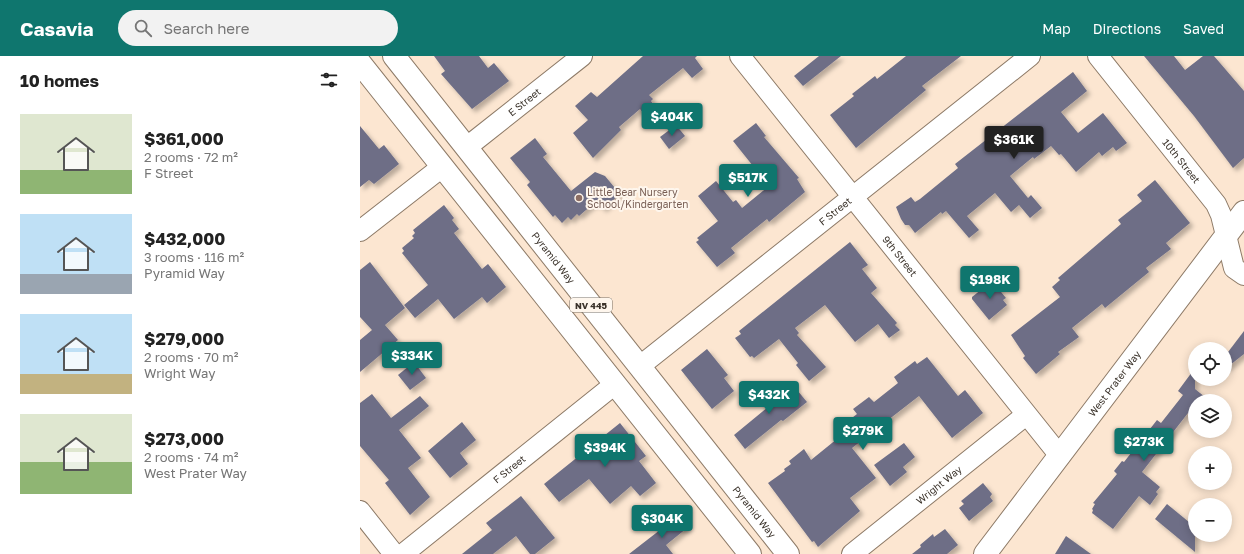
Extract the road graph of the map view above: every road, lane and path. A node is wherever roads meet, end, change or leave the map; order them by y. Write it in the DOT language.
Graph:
graph roads {
  1 [pos="394,56"];
  2 [pos="582,56"];
  3 [pos="740,56"];
  4 [pos="1030,56"];
  5 [pos="1098,56"];
  6 [pos="360,63"];
  7 [pos="467,148"];
  8 [pos="442,167"];
  9 [pos="853,197"];
  10 [pos="1244,212"];
  11 [pos="360,231"];
  12 [pos="1226,236"];
  13 [pos="1244,275"];
  14 [pos="640,366"];
  15 [pos="615,384"];
  16 [pos="1026,416"];
  17 [pos="1060,456"];
  18 [pos="360,511"];
  19 [pos="394,554"];
  20 [pos="403,554"];
  21 [pos="750,554"];
  22 [pos="788,554"];
  23 [pos="852,554"];
  24 [pos="985,554"];
  1 -- 7 [label="main road, Pyramid Way / NV 445"];
  2 -- 7 [label="street, E Street"];
  3 -- 9 [label="street, 9th Street"];
  4 -- 9 [label="street, F Street"];
  5 -- 12 [label="street, 10th Street"];
  6 -- 8 [label="main road, NV 445"];
  7 -- 14 [label="main road, Pyramid Way / NV 445"];
  8 -- 11 [label="street"];
  8 -- 15 [label="main road, NV 445"];
  9 -- 14 [label="street, F Street"];
  9 -- 16 [label="street, 9th Street"];
  10 -- 12 [label="main road, West Prater Way"];
  12 -- 13 [label="street, 10th Street"];
  12 -- 17 [label="main road, West Prater Way"];
  14 -- 22 [label="main road, Pyramid Way / NV 445"];
  15 -- 20 [label="street, F Street"];
  15 -- 21 [label="main road, NV 445"];
  16 -- 17 [label="street, 9th Street"];
  16 -- 23 [label="street, Wright Way"];
  17 -- 24 [label="main road, West Prater Way"];
  18 -- 19 [label="street"];
}
